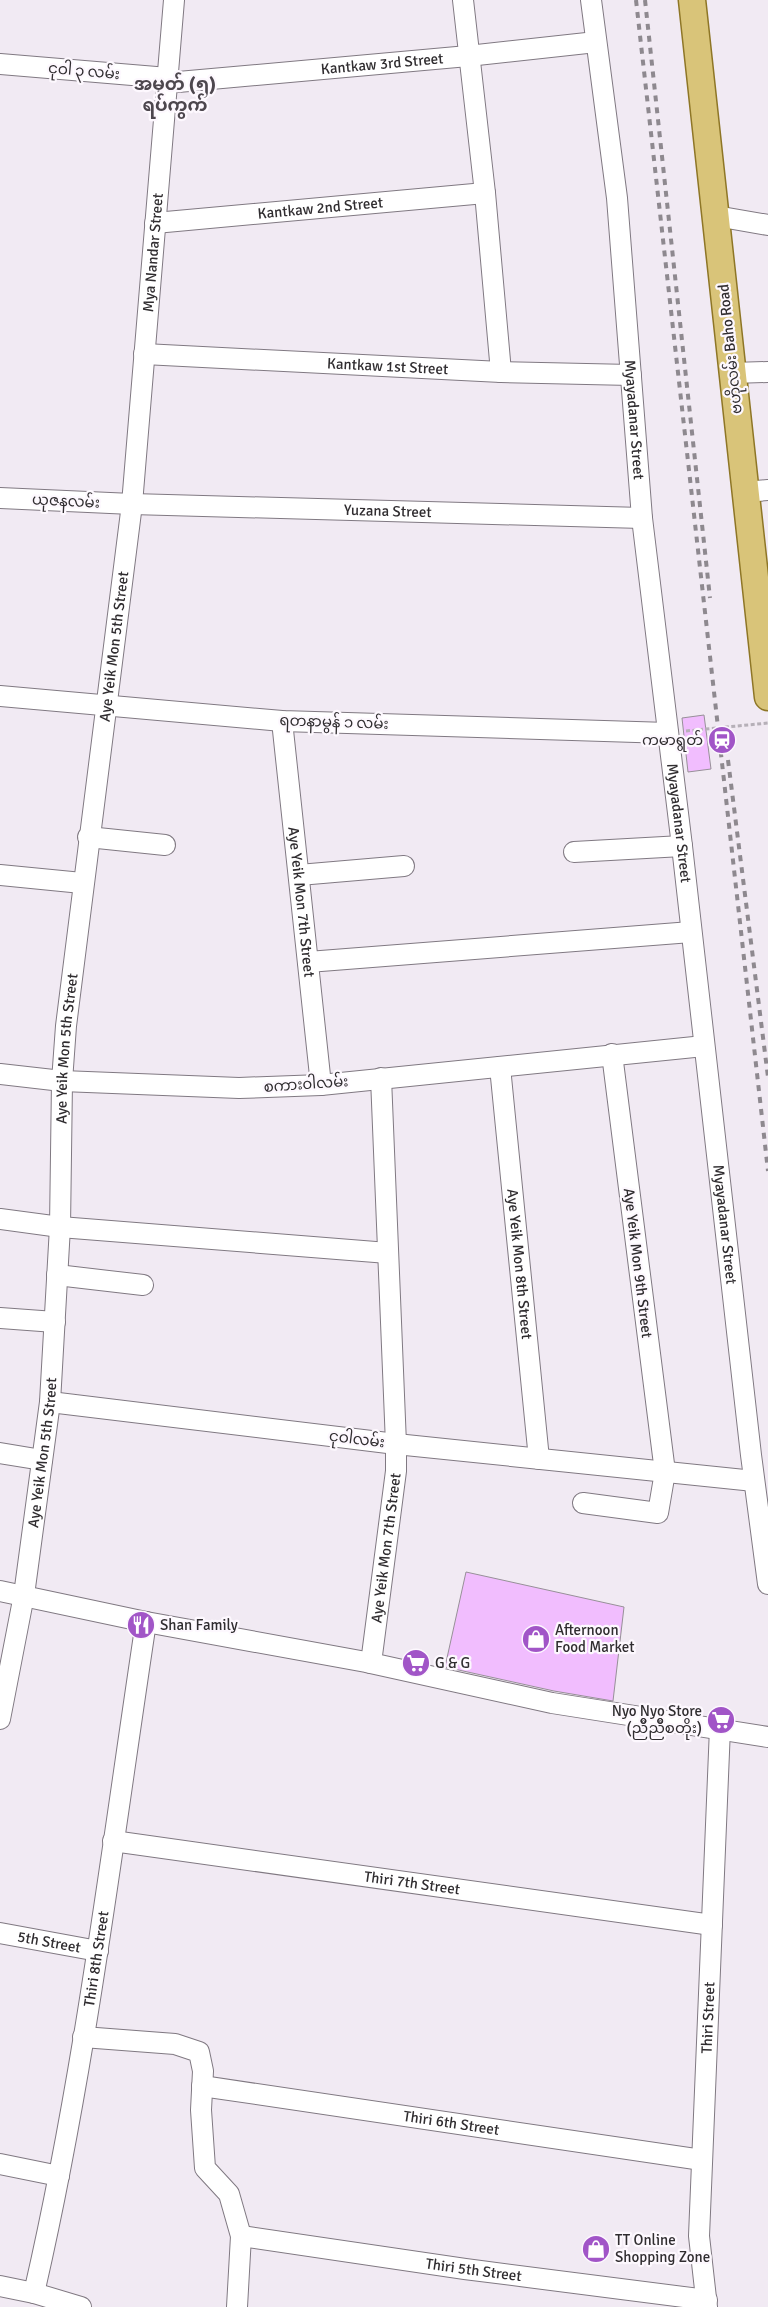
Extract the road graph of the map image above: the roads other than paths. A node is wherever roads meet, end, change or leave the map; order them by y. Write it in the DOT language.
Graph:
graph roads {
  1 [pos="174,0"];
  2 [pos="463,0"];
  3 [pos="591,0"];
  4 [pos="692,0"];
  5 [pos="596,42"];
  6 [pos="468,56"];
  7 [pos="0,64"];
  8 [pos="167,80"];
  9 [pos="485,193"];
  10 [pos="716,216"];
  11 [pos="155,223"];
  12 [pos="768,225"];
  13 [pos="144,354"];
  14 [pos="501,372"];
  15 [pos="768,372"];
  16 [pos="732,373"];
  17 [pos="631,374"];
  18 [pos="757,491"];
  19 [pos="0,498"];
  20 [pos="132,504"];
  21 [pos="642,518"];
  22 [pos="763,608"];
  23 [pos="0,696"];
  24 [pos="768,697"];
  25 [pos="105,706"];
  26 [pos="282,721"];
  27 [pos="668,733"];
  28 [pos="88,838"];
  29 [pos="165,845"];
  30 [pos="682,846"];
  31 [pos="574,852"];
  32 [pos="404,866"];
  33 [pos="298,875"];
  34 [pos="0,876"];
  35 [pos="82,883"];
  36 [pos="692,932"];
  37 [pos="308,962"];
  38 [pos="704,1046"];
  39 [pos="612,1054"];
  40 [pos="500,1067"];
  41 [pos="0,1074"];
  42 [pos="381,1078"];
  43 [pos="62,1081"];
  44 [pos="321,1085"];
  45 [pos="0,1219"];
  46 [pos="60,1228"];
  47 [pos="388,1253"];
  48 [pos="57,1275"];
  49 [pos="143,1285"];
  50 [pos="0,1318"];
  51 [pos="55,1322"];
  52 [pos="50,1402"];
  53 [pos="396,1444"];
  54 [pos="0,1453"];
  55 [pos="539,1459"];
  56 [pos="42,1460"];
  57 [pos="665,1472"];
  58 [pos="754,1481"];
  59 [pos="583,1503"];
  60 [pos="768,1584"];
  61 [pos="0,1591"];
  62 [pos="24,1595"];
  63 [pos="146,1622"];
  64 [pos="371,1664"];
  65 [pos="0,1719"];
  66 [pos="720,1728"];
  67 [pos="768,1737"];
  68 [pos="113,1841"];
  69 [pos="712,1925"];
  70 [pos="0,1933"];
  71 [pos="98,1951"];
  72 [pos="83,2037"];
  73 [pos="202,2086"];
  74 [pos="702,2160"];
  75 [pos="0,2164"];
  76 [pos="60,2176"];
  77 [pos="241,2236"];
  78 [pos="0,2286"];
  79 [pos="34,2293"];
  80 [pos="707,2303"];
  81 [pos="81,2307"];
  82 [pos="237,2307"];
  1 -- 8 [label="street, Mya Nandar Street"];
  2 -- 6 [label="street"];
  3 -- 5 [label="street, Myayadanar Street"];
  4 -- 10 [label="main road, ဗဟိုလမ်း Baho Road"];
  5 -- 6 [label="street, Kantkaw 3rd Street"];
  5 -- 17 [label="street, Myayadanar Street"];
  6 -- 8 [label="street, Kantkaw 3rd Street"];
  6 -- 9 [label="street"];
  7 -- 8 [label="street, ငုဝါ ၃ လမ်း"];
  8 -- 11 [label="street, Mya Nandar Street"];
  9 -- 11 [label="street, Kantkaw 2nd Street"];
  9 -- 14 [label="street"];
  10 -- 12 [label="street"];
  10 -- 16 [label="main road, ဗဟိုလမ်း Baho Road"];
  11 -- 13 [label="street, Mya Nandar Street"];
  13 -- 14 [label="street, Kantkaw 1st Street"];
  13 -- 20 [label="street, Mya Nandar Street"];
  14 -- 17 [label="street, Kantkaw 1st Street"];
  15 -- 16 [label="street"];
  16 -- 18 [label="main road, ဗဟိုလမ်း Baho Road"];
  17 -- 21 [label="street, Myayadanar Street"];
  18 -- 22 [label="main road, ဗဟိုလမ်း Baho Road"];
  19 -- 20 [label="street, ယုဇနလမ်း"];
  20 -- 21 [label="street, Yuzana Street"];
  20 -- 25 [label="street, Aye Yeik Mon 5th Street"];
  21 -- 27 [label="street, Myayadanar Street"];
  22 -- 24 [label="main road, ဗဟိုလမ်း Baho Road"];
  23 -- 25 [label="street, ရတနာမွန် ၁ လမ်း"];
  25 -- 26 [label="street, ရတနာမွန် ၁ လမ်း"];
  25 -- 28 [label="street, Aye Yeik Mon 5th Street"];
  26 -- 27 [label="street, ရတနာမွန် ၁ လမ်း"];
  26 -- 33 [label="street, Aye Yeik Mon 7th Street"];
  27 -- 30 [label="street, Myayadanar Street"];
  28 -- 29 [label="street"];
  28 -- 35 [label="street, Aye Yeik Mon 5th Street"];
  30 -- 31 [label="street"];
  30 -- 36 [label="street, Myayadanar Street"];
  32 -- 33 [label="street"];
  33 -- 37 [label="street, Aye Yeik Mon 7th Street"];
  34 -- 35 [label="street"];
  35 -- 43 [label="street, Aye Yeik Mon 5th Street"];
  36 -- 37 [label="street"];
  36 -- 38 [label="street, Myayadanar Street"];
  37 -- 44 [label="street, Aye Yeik Mon 7th Street"];
  38 -- 39 [label="street, စကား၀ါလမ်း"];
  38 -- 58 [label="street, Myayadanar Street"];
  39 -- 40 [label="street, စကား၀ါလမ်း"];
  39 -- 57 [label="street, Aye Yeik Mon 9th Street"];
  40 -- 42 [label="street, စကား၀ါလမ်း"];
  40 -- 55 [label="street, Aye Yeik Mon 8th Street"];
  41 -- 43 [label="street, စကား၀ါလမ်း"];
  42 -- 44 [label="street, စကား၀ါလမ်း"];
  42 -- 47 [label="street, Aye Yeik Mon 7th Street"];
  43 -- 44 [label="street, စကား၀ါလမ်း"];
  43 -- 46 [label="street, Aye Yeik Mon 5th Street"];
  45 -- 46 [label="street"];
  46 -- 47 [label="street"];
  46 -- 48 [label="street, Aye Yeik Mon 5th Street"];
  47 -- 53 [label="street, Aye Yeik Mon 7th Street"];
  48 -- 49 [label="street"];
  48 -- 51 [label="street, Aye Yeik Mon 5th Street"];
  50 -- 51 [label="street"];
  51 -- 52 [label="street, Aye Yeik Mon 5th Street"];
  52 -- 53 [label="street, ငုဝါလမ်း"];
  52 -- 56 [label="street, Aye Yeik Mon 5th Street"];
  53 -- 55 [label="street, ငုဝါလမ်း"];
  53 -- 64 [label="street, Aye Yeik Mon 7th Street"];
  54 -- 56 [label="street"];
  55 -- 57 [label="street, ငုဝါလမ်း"];
  56 -- 62 [label="street, Aye Yeik Mon 5th Street"];
  57 -- 58 [label="street, ငုဝါလမ်း"];
  57 -- 59 [label="street, Aye Yeik Mon 9th Street"];
  58 -- 60 [label="street, Myayadanar Street"];
  61 -- 62 [label="street"];
  62 -- 63 [label="street"];
  62 -- 65 [label="street, Aye Yeik Mon 5th Street"];
  63 -- 64 [label="street"];
  63 -- 68 [label="street, Thiri 8th Street"];
  64 -- 66 [label="street"];
  66 -- 67 [label="street"];
  66 -- 69 [label="street, Thiri Street"];
  68 -- 69 [label="street, Thiri 7th Street"];
  68 -- 71 [label="street, Thiri 8th Street"];
  69 -- 74 [label="street, Thiri Street"];
  70 -- 71 [label="street, 5th Street"];
  71 -- 72 [label="street, Thiri 8th Street"];
  72 -- 73 [label="street"];
  72 -- 76 [label="street, Thiri 8th Street"];
  73 -- 74 [label="street, Thiri 6th Street"];
  73 -- 77 [label="street"];
  74 -- 80 [label="street, Thiri Street"];
  75 -- 76 [label="street"];
  76 -- 79 [label="street, Thiri 8th Street"];
  77 -- 80 [label="street, Thiri 5th Street"];
  77 -- 82 [label="street"];
  78 -- 79 [label="street"];
  79 -- 81 [label="street"];
}
